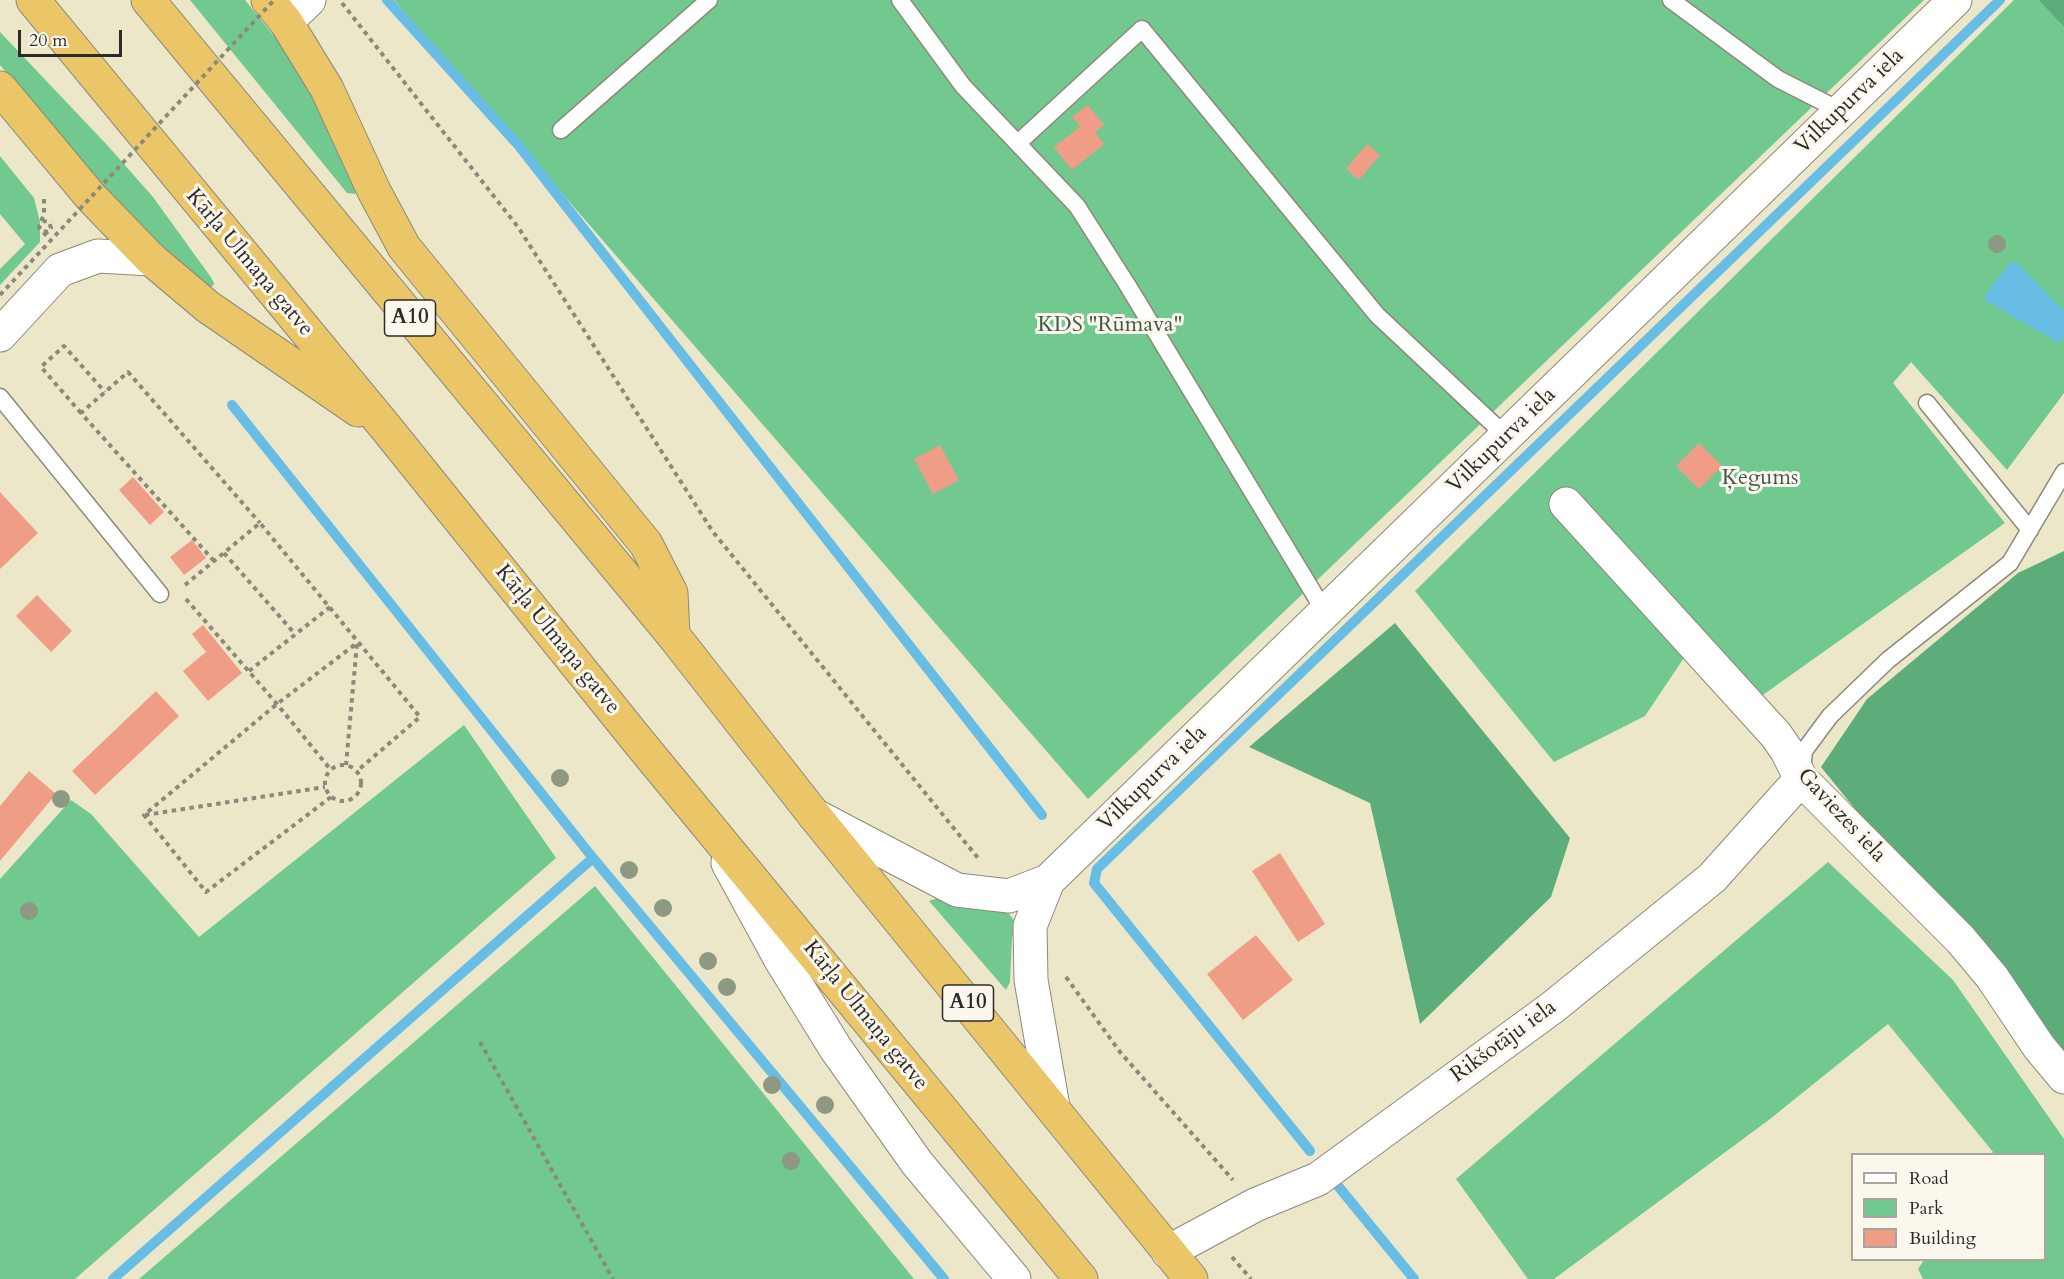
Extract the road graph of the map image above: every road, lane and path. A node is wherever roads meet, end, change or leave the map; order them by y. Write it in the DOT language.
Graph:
graph roads {
  1 [pos="33,0"];
  2 [pos="148,0"];
  3 [pos="340,0"];
  4 [pos="709,0"];
  5 [pos="900,0"];
  6 [pos="1671,0"];
  7 [pos="1955,0"];
  8 [pos="284,5"];
  9 [pos="0,88"];
  10 [pos="1841,111"];
  11 [pos="561,130"];
  12 [pos="1018,143"];
  13 [pos="44,200"];
  14 [pos="51,240"];
  15 [pos="151,259"];
  16 [pos="0,295"];
  17 [pos="0,335"];
  18 [pos="105,392"];
  19 [pos="0,397"];
  20 [pos="1927,403"];
  21 [pos="81,413"];
  22 [pos="387,429"];
  23 [pos="1506,436"];
  24 [pos="2064,472"];
  25 [pos="1566,504"];
  26 [pos="260,523"];
  27 [pos="2030,530"];
  28 [pos="224,553"];
  29 [pos="214,561"];
  30 [pos="160,594"];
  31 [pos="330,608"];
  32 [pos="1325,612"];
  33 [pos="295,634"];
  34 [pos="673,635"];
  35 [pos="357,643"];
  36 [pos="249,671"];
  37 [pos="277,704"];
  38 [pos="346,765"];
  39 [pos="330,770"];
  40 [pos="357,771"];
  41 [pos="1801,779"];
  42 [pos="325,787"];
  43 [pos="331,797"];
  44 [pos="144,815"];
  45 [pos="814,815"];
  46 [pos="704,819"];
  47 [pos="1048,881"];
  48 [pos="1009,896"];
  49 [pos="1065,975"];
  50 [pos="480,1042"];
  51 [pos="2064,1077"];
  52 [pos="1053,1107"];
  53 [pos="1255,1205"];
  54 [pos="1168,1252"];
  55 [pos="613,1279"];
  56 [pos="1014,1279"];
  57 [pos="1081,1279"];
  58 [pos="1191,1279"];
  1 -- 22 [label="highway, Kārļa Ulmaņa gatve"];
  2 -- 34 [label="highway, A10"];
  3 -- 48 [label="path"];
  4 -- 11 [label="lane"];
  5 -- 12 [label="lane"];
  6 -- 10 [label="lane"];
  7 -- 10 [label="street, Vilkupurva iela"];
  8 -- 14 [label="path, bridge"];
  8 -- 34 [label="highway"];
  9 -- 15 [label="highway"];
  10 -- 23 [label="street, Vilkupurva iela"];
  12 -- 23 [label="lane"];
  12 -- 32 [label="lane"];
  13 -- 14 [label="path"];
  14 -- 16 [label="path, bridge"];
  15 -- 17 [label="street"];
  15 -- 22 [label="highway"];
  18 -- 21 [label="path"];
  18 -- 21 [label="path"];
  18 -- 26 [label="path"];
  19 -- 30 [label="lane"];
  20 -- 27 [label="lane"];
  21 -- 29 [label="path"];
  22 -- 46 [label="highway, Kārļa Ulmaņa gatve"];
  23 -- 32 [label="street, Vilkupurva iela"];
  24 -- 27 [label="lane"];
  25 -- 41 [label="street, Gaviezes iela"];
  26 -- 28 [label="path"];
  26 -- 31 [label="path"];
  27 -- 41 [label="lane"];
  28 -- 29 [label="path"];
  28 -- 33 [label="path"];
  29 -- 36 [label="path"];
  31 -- 33 [label="path"];
  31 -- 35 [label="path"];
  32 -- 47 [label="street, Vilkupurva iela"];
  33 -- 36 [label="path"];
  34 -- 45 [label="highway, A10"];
  35 -- 37 [label="path"];
  35 -- 38 [label="path"];
  35 -- 40 [label="path"];
  36 -- 37 [label="path"];
  37 -- 39 [label="path"];
  37 -- 44 [label="path"];
  38 -- 39 [label="path"];
  38 -- 40 [label="path"];
  39 -- 42 [label="path"];
  40 -- 43 [label="path"];
  41 -- 51 [label="street, Gaviezes iela"];
  41 -- 53 [label="street, Rikšotāju iela"];
  42 -- 43 [label="path"];
  42 -- 44 [label="path"];
  43 -- 44 [label="path"];
  45 -- 48 [label="street"];
  45 -- 52 [label="highway, A10"];
  46 -- 56 [label="street"];
  46 -- 57 [label="highway, Kārļa Ulmaņa gatve"];
  47 -- 48 [label="street"];
  47 -- 52 [label="street"];
  49 -- 53 [label="path"];
  50 -- 55 [label="path"];
  52 -- 54 [label="highway, A10"];
  53 -- 54 [label="street, Rikšotāju iela"];
  54 -- 58 [label="highway, A10"];
}
